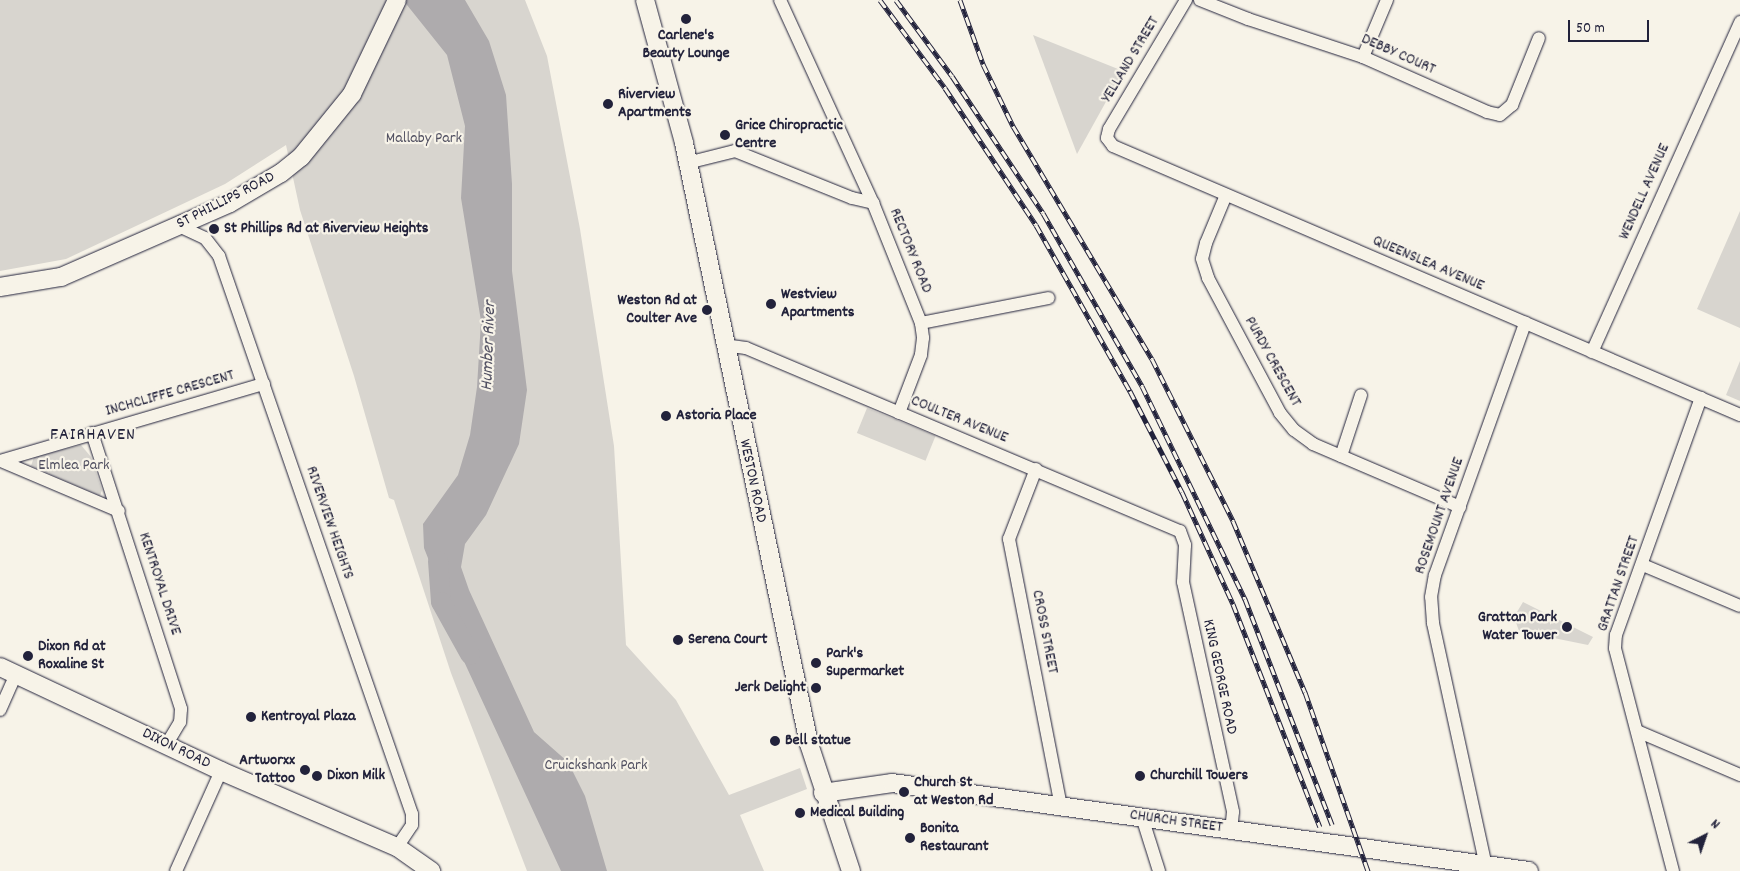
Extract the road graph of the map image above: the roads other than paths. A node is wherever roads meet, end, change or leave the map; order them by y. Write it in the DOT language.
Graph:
graph roads {
  1 [pos="397,0"];
  2 [pos="645,0"];
  3 [pos="780,0"];
  4 [pos="1186,0"];
  5 [pos="1200,0"];
  6 [pos="1388,0"];
  7 [pos="1740,12"];
  8 [pos="1740,22"];
  9 [pos="1539,38"];
  10 [pos="1728,44"];
  11 [pos="1363,57"];
  12 [pos="1107,138"];
  13 [pos="687,163"];
  14 [pos="1226,195"];
  15 [pos="873,203"];
  16 [pos="179,226"];
  17 [pos="0,288"];
  18 [pos="1049,298"];
  19 [pos="921,323"];
  20 [pos="1526,323"];
  21 [pos="724,345"];
  22 [pos="1592,352"];
  23 [pos="264,384"];
  24 [pos="1361,395"];
  25 [pos="1702,398"];
  26 [pos="899,413"];
  27 [pos="1740,415"];
  28 [pos="92,433"];
  29 [pos="1341,456"];
  30 [pos="1,461"];
  31 [pos="1036,469"];
  32 [pos="1460,507"];
  33 [pos="118,510"];
  34 [pos="1180,531"];
  35 [pos="1643,565"];
  36 [pos="1740,606"];
  37 [pos="0,667"];
  38 [pos="16,674"];
  39 [pos="0,710"];
  40 [pos="1637,731"];
  41 [pos="167,744"];
  42 [pos="221,771"];
  43 [pos="1740,775"];
  44 [pos="823,793"];
  45 [pos="1061,806"];
  46 [pos="1142,817"];
  47 [pos="1231,830"];
  48 [pos="397,847"];
  49 [pos="1486,868"];
  50 [pos="176,871"];
  51 [pos="431,871"];
  52 [pos="851,871"];
  53 [pos="1159,871"];
  54 [pos="1529,871"];
  55 [pos="1673,871"];
  1 -- 16 [label="main road, ST PHILLIPS ROAD"];
  2 -- 13 [label="main road, WESTON ROAD"];
  3 -- 15 [label="street"];
  4 -- 12 [label="street, YELLAND STREET"];
  5 -- 11 [label="street, DEBBY COURT"];
  6 -- 11 [label="street"];
  7 -- 10 [label="street, WENDELL AVENUE"];
  8 -- 10 [label="street, WENDELL AVENUE"];
  9 -- 11 [label="street, DEBBY COURT"];
  10 -- 22 [label="street, WENDELL AVENUE"];
  12 -- 14 [label="street, QUEENSLEA AVENUE"];
  13 -- 15 [label="street, RECTORY ROAD"];
  13 -- 21 [label="main road, WESTON ROAD"];
  14 -- 20 [label="street, QUEENSLEA AVENUE"];
  14 -- 29 [label="street, PURDY CRESCENT"];
  15 -- 19 [label="street, RECTORY ROAD"];
  16 -- 17 [label="main road, ST PHILLIPS ROAD"];
  16 -- 23 [label="street, RIVERVIEW HEIGHTS"];
  18 -- 19 [label="street"];
  19 -- 26 [label="street, RECTORY ROAD"];
  20 -- 22 [label="street, QUEENSLEA AVENUE"];
  20 -- 32 [label="street, ROSEMOUNT AVENUE"];
  21 -- 26 [label="street, COULTER AVENUE"];
  21 -- 44 [label="main road, WESTON ROAD"];
  22 -- 25 [label="street, QUEENSLEA AVENUE"];
  23 -- 28 [label="street, INCHCLIFFE CRESCENT"];
  23 -- 48 [label="street, RIVERVIEW HEIGHTS"];
  24 -- 29 [label="street"];
  25 -- 27 [label="street, QUEENSLEA AVENUE"];
  25 -- 35 [label="street, GRATTAN STREET"];
  26 -- 31 [label="street, COULTER AVENUE"];
  28 -- 30 [label="street, INCHCLIFFE CRESCENT"];
  28 -- 33 [label="street, KENTROYAL DRIVE"];
  29 -- 32 [label="street, PURDY CRESCENT"];
  30 -- 33 [label="street"];
  31 -- 34 [label="street, COULTER AVENUE"];
  31 -- 45 [label="street, CROSS STREET"];
  32 -- 49 [label="street, ROSEMOUNT AVENUE"];
  33 -- 41 [label="street, KENTROYAL DRIVE"];
  34 -- 47 [label="street, KING GEORGE ROAD"];
  35 -- 36 [label="street"];
  35 -- 40 [label="street, GRATTAN STREET"];
  37 -- 38 [label="main road, DIXON ROAD"];
  38 -- 39 [label="street"];
  38 -- 41 [label="main road, DIXON ROAD"];
  40 -- 43 [label="street"];
  40 -- 55 [label="street, GRATTAN STREET"];
  41 -- 42 [label="main road, DIXON ROAD"];
  42 -- 48 [label="main road, DIXON ROAD"];
  42 -- 50 [label="street"];
  44 -- 45 [label="main road, CHURCH STREET"];
  44 -- 52 [label="main road, WESTON ROAD"];
  45 -- 46 [label="main road, CHURCH STREET"];
  46 -- 47 [label="main road, CHURCH STREET"];
  46 -- 53 [label="street"];
  47 -- 49 [label="main road, CHURCH STREET"];
  48 -- 51 [label="main road, DIXON ROAD"];
  49 -- 54 [label="main road, CHURCH STREET"];
}
